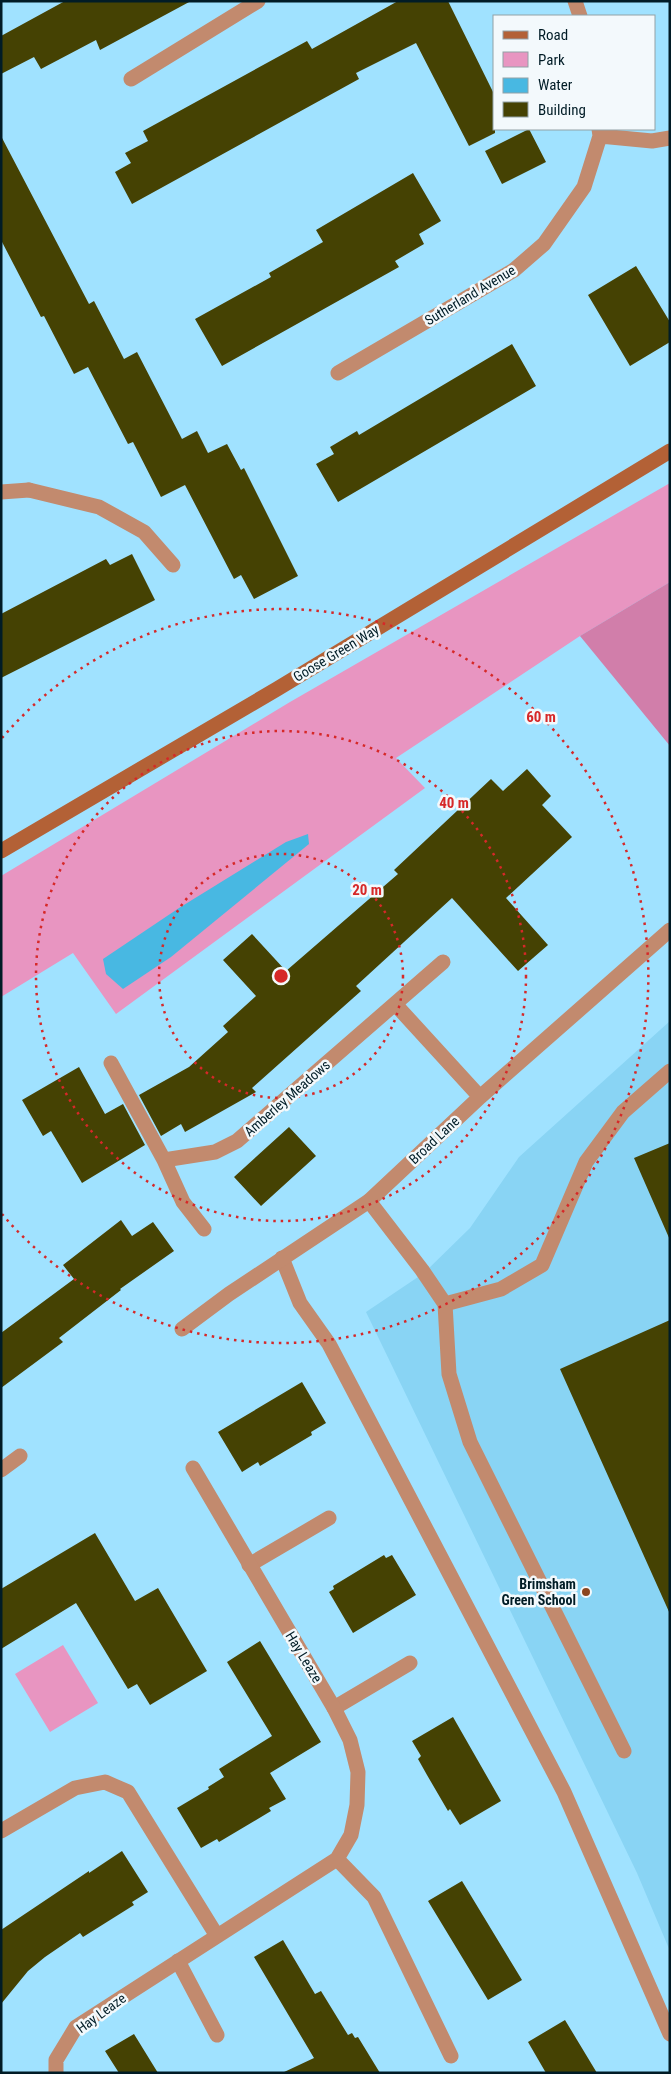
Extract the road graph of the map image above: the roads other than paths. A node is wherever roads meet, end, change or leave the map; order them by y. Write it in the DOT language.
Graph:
graph roads {
  1 [pos="258,1"];
  2 [pos="575,1"];
  3 [pos="580,15"];
  4 [pos="131,79"];
  5 [pos="599,132"];
  6 [pos="670,138"];
  7 [pos="338,373"];
  8 [pos="670,451"];
  9 [pos="1,492"];
  10 [pos="173,565"];
  11 [pos="1,851"];
  12 [pos="670,930"];
  13 [pos="443,962"];
  14 [pos="395,1004"];
  15 [pos="111,1063"];
  16 [pos="670,1071"];
  17 [pos="480,1097"];
  18 [pos="164,1160"];
  19 [pos="369,1201"];
  20 [pos="204,1229"];
  21 [pos="282,1258"];
  22 [pos="445,1304"];
  23 [pos="182,1329"];
  24 [pos="20,1456"];
  25 [pos="193,1468"];
  26 [pos="1,1470"];
  27 [pos="329,1518"];
  28 [pos="250,1565"];
  29 [pos="410,1663"];
  30 [pos="334,1708"];
  31 [pos="624,1751"];
  32 [pos="1,1831"];
  33 [pos="337,1858"];
  34 [pos="217,1936"];
  35 [pos="178,1961"];
  36 [pos="217,2034"];
  37 [pos="670,2034"];
  38 [pos="451,2056"];
  39 [pos="56,2073"];
  1 -- 4 [label="street"];
  2 -- 3 [label="street"];
  5 -- 6 [label="street, Sutherland Avenue"];
  5 -- 7 [label="street, Sutherland Avenue"];
  8 -- 11 [label="main road, Goose Green Way"];
  9 -- 10 [label="street"];
  12 -- 17 [label="street, Broad Lane"];
  13 -- 14 [label="street, Amberley Meadows"];
  14 -- 17 [label="street"];
  14 -- 18 [label="street, Amberley Meadows"];
  15 -- 18 [label="street"];
  16 -- 22 [label="street"];
  17 -- 19 [label="street, Broad Lane"];
  18 -- 20 [label="street"];
  19 -- 21 [label="street, Broad Lane"];
  19 -- 22 [label="street"];
  21 -- 23 [label="street, Broad Lane"];
  21 -- 37 [label="street"];
  22 -- 31 [label="street"];
  24 -- 26 [label="street"];
  25 -- 28 [label="street, Hay Leaze"];
  27 -- 28 [label="street"];
  28 -- 30 [label="street, Hay Leaze"];
  29 -- 30 [label="street"];
  30 -- 33 [label="street, Hay Leaze"];
  32 -- 34 [label="street"];
  33 -- 34 [label="street, Hay Leaze"];
  33 -- 38 [label="street"];
  34 -- 35 [label="street, Hay Leaze"];
  35 -- 36 [label="street"];
  35 -- 39 [label="street, Hay Leaze"];
}
